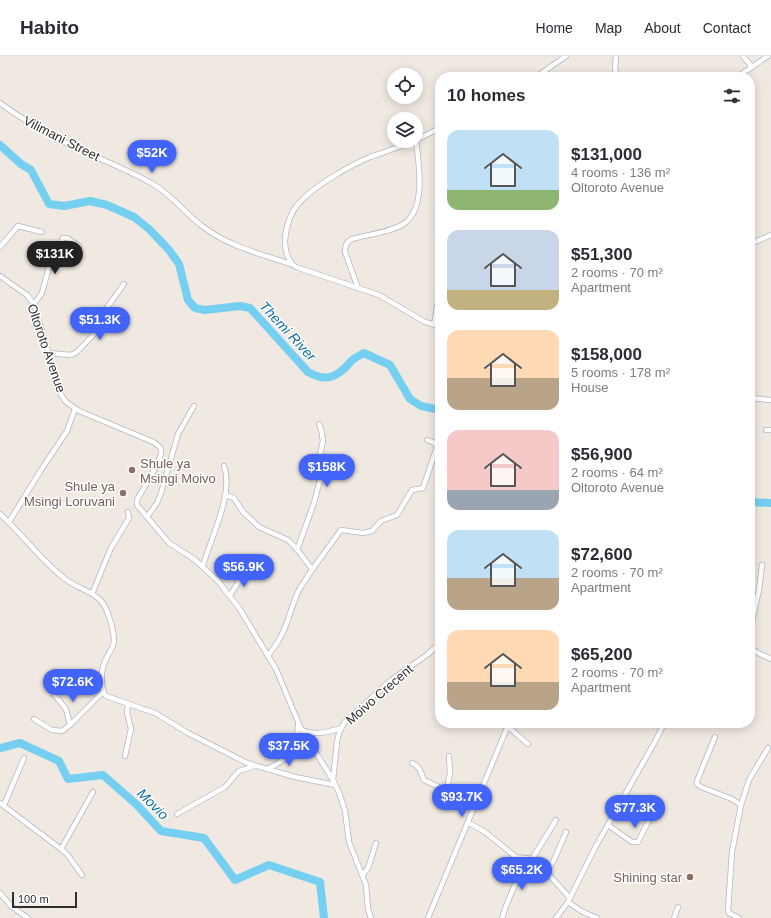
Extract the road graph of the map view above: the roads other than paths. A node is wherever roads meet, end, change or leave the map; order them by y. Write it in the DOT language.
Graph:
graph roads {
  1 [pos="566,56"];
  2 [pos="616,56"];
  3 [pos="743,56"];
  4 [pos="768,56"];
  5 [pos="752,67"];
  6 [pos="543,72"];
  7 [pos="616,72"];
  8 [pos="744,72"];
  9 [pos="0,103"];
  10 [pos="435,131"];
  11 [pos="423,137"];
  12 [pos="396,148"];
  13 [pos="416,148"];
  14 [pos="42,232"];
  15 [pos="771,234"];
  16 [pos="755,242"];
  17 [pos="79,246"];
  18 [pos="0,247"];
  19 [pos="291,264"];
  20 [pos="0,276"];
  21 [pos="124,284"];
  22 [pos="358,288"];
  23 [pos="34,304"];
  24 [pos="435,319"];
  25 [pos="434,325"];
  26 [pos="48,354"];
  27 [pos="755,398"];
  28 [pos="771,400"];
  29 [pos="194,406"];
  30 [pos="75,409"];
  31 [pos="319,424"];
  32 [pos="427,440"];
  33 [pos="435,444"];
  34 [pos="435,453"];
  35 [pos="224,466"];
  36 [pos="225,495"];
  37 [pos="128,512"];
  38 [pos="0,514"];
  39 [pos="148,517"];
  40 [pos="9,522"];
  41 [pos="298,550"];
  42 [pos="202,565"];
  43 [pos="762,565"];
  44 [pos="312,569"];
  45 [pos="246,571"];
  46 [pos="92,594"];
  47 [pos="230,595"];
  48 [pos="755,608"];
  49 [pos="435,647"];
  50 [pos="755,651"];
  51 [pos="268,656"];
  52 [pos="771,659"];
  53 [pos="103,692"];
  54 [pos="53,693"];
  55 [pos="128,704"];
  56 [pos="34,719"];
  57 [pos="298,723"];
  58 [pos="70,725"];
  59 [pos="341,728"];
  60 [pos="507,728"];
  61 [pos="511,728"];
  62 [pos="662,728"];
  63 [pos="301,730"];
  64 [pos="714,737"];
  65 [pos="528,744"];
  66 [pos="768,748"];
  67 [pos="125,756"];
  68 [pos="449,756"];
  69 [pos="24,758"];
  70 [pos="412,763"];
  71 [pos="256,766"];
  72 [pos="267,769"];
  73 [pos="333,780"];
  74 [pos="335,785"];
  75 [pos="93,792"];
  76 [pos="446,794"];
  77 [pos="2,804"];
  78 [pos="741,805"];
  79 [pos="656,806"];
  80 [pos="474,809"];
  81 [pos="177,814"];
  82 [pos="556,820"];
  83 [pos="469,823"];
  84 [pos="608,825"];
  85 [pos="566,832"];
  86 [pos="376,843"];
  87 [pos="61,849"];
  88 [pos="530,858"];
  89 [pos="546,873"];
  90 [pos="82,874"];
  91 [pos="362,875"];
  92 [pos="0,893"];
  93 [pos="569,900"];
  94 [pos="678,907"];
  95 [pos="28,918"];
  96 [pos="371,918"];
  97 [pos="428,918"];
  98 [pos="502,918"];
  99 [pos="556,918"];
  100 [pos="596,918"];
  101 [pos="674,918"];
  102 [pos="739,918"];
  1 -- 6 [label="street"];
  2 -- 7 [label="street"];
  3 -- 5 [label="street"];
  4 -- 5 [label="street"];
  5 -- 8 [label="street"];
  9 -- 19 [label="street, Vilimani Street"];
  10 -- 11 [label="street"];
  12 -- 19 [label="street"];
  13 -- 22 [label="street"];
  14 -- 18 [label="street"];
  15 -- 16 [label="street"];
  17 -- 23 [label="street"];
  19 -- 22 [label="street, Vilimani Street"];
  20 -- 23 [label="street, Oltoroto Avenue"];
  21 -- 26 [label="street"];
  22 -- 25 [label="street, Vilimani Street"];
  23 -- 26 [label="street, Oltoroto Avenue"];
  24 -- 25 [label="street"];
  26 -- 30 [label="street, Oltoroto Avenue"];
  27 -- 28 [label="street"];
  29 -- 39 [label="street"];
  30 -- 39 [label="street, Oltoroto Avenue"];
  30 -- 40 [label="street"];
  31 -- 41 [label="street"];
  32 -- 33 [label="street"];
  34 -- 44 [label="street"];
  35 -- 36 [label="street"];
  36 -- 41 [label="street"];
  36 -- 42 [label="street"];
  37 -- 46 [label="street"];
  38 -- 40 [label="street"];
  39 -- 42 [label="street, Oltoroto Avenue"];
  40 -- 46 [label="street"];
  41 -- 44 [label="street"];
  42 -- 47 [label="street, Oltoroto Avenue"];
  43 -- 48 [label="street"];
  44 -- 51 [label="street"];
  45 -- 47 [label="street"];
  46 -- 53 [label="street"];
  47 -- 51 [label="street, Oltoroto Avenue"];
  49 -- 59 [label="street, Moivo Crecent"];
  50 -- 52 [label="street"];
  51 -- 57 [label="street, Oltoroto Avenue"];
  53 -- 55 [label="street"];
  53 -- 58 [label="street"];
  54 -- 58 [label="street"];
  55 -- 67 [label="street"];
  55 -- 71 [label="street"];
  56 -- 58 [label="street"];
  57 -- 63 [label="street, Oltoroto Avenue"];
  57 -- 72 [label="street"];
  59 -- 63 [label="street"];
  59 -- 73 [label="street, Moivo Crecent"];
  60 -- 80 [label="street"];
  61 -- 65 [label="street"];
  62 -- 84 [label="street"];
  63 -- 73 [label="street, Oltoroto Avenue"];
  64 -- 78 [label="street"];
  66 -- 78 [label="street"];
  68 -- 76 [label="street"];
  69 -- 77 [label="street"];
  70 -- 76 [label="street"];
  71 -- 72 [label="street"];
  71 -- 81 [label="street"];
  72 -- 74 [label="street"];
  73 -- 74 [label="street, Oltoroto Avenue"];
  74 -- 91 [label="street, Oltoroto Avenue"];
  75 -- 87 [label="street"];
  76 -- 80 [label="street"];
  77 -- 87 [label="street"];
  78 -- 102 [label="street"];
  79 -- 84 [label="street"];
  80 -- 83 [label="street"];
  82 -- 88 [label="street"];
  83 -- 88 [label="street"];
  83 -- 97 [label="street"];
  84 -- 93 [label="street"];
  85 -- 89 [label="street"];
  86 -- 91 [label="street"];
  87 -- 90 [label="street"];
  88 -- 89 [label="street"];
  88 -- 98 [label="street"];
  89 -- 93 [label="street"];
  91 -- 96 [label="street, Oltoroto Avenue"];
  92 -- 95 [label="street"];
  93 -- 99 [label="street"];
  93 -- 100 [label="street"];
  94 -- 101 [label="street"];
}
